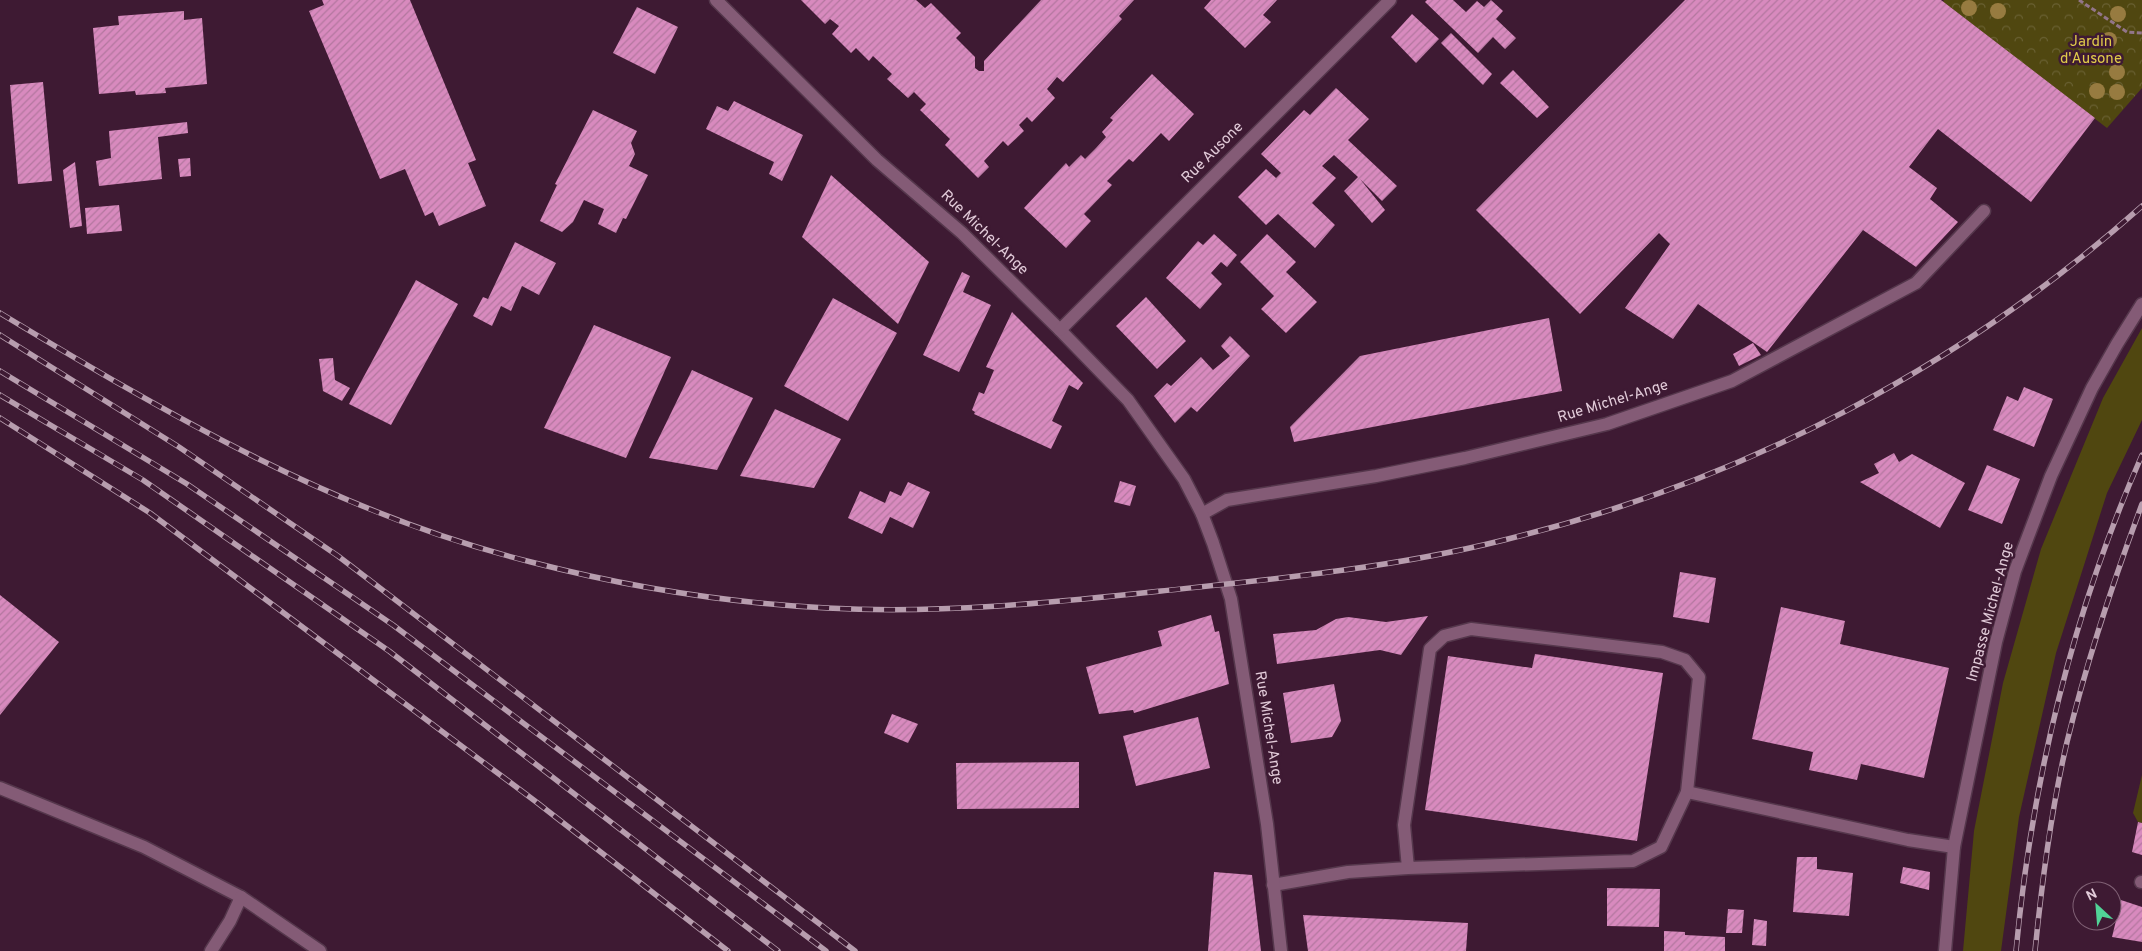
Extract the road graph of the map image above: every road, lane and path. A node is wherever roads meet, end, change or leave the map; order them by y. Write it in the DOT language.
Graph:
graph roads {
  1 [pos="716,0"];
  2 [pos="1390,0"];
  3 [pos="2079,0"];
  4 [pos="2142,33"];
  5 [pos="1984,211"];
  6 [pos="2142,304"];
  7 [pos="1060,330"];
  8 [pos="1202,514"];
  9 [pos="0,788"];
  10 [pos="1687,792"];
  11 [pos="1954,847"];
  12 [pos="1408,868"];
  13 [pos="1273,885"];
  14 [pos="241,897"];
  15 [pos="211,951"];
  16 [pos="320,951"];
  17 [pos="1281,951"];
  18 [pos="1945,951"];
  1 -- 7 [label="street, Rue Michel-Ange"];
  2 -- 7 [label="street, Rue Ausone"];
  3 -- 4 [label="path"];
  5 -- 8 [label="street, Rue Michel-Ange"];
  6 -- 11 [label="street, Impasse Michel-Ange"];
  7 -- 8 [label="street, Rue Michel-Ange"];
  8 -- 13 [label="street, Rue Michel-Ange"];
  9 -- 14 [label="street"];
  10 -- 11 [label="street"];
  10 -- 12 [label="street"];
  10 -- 12 [label="street"];
  11 -- 18 [label="street, Impasse Michel-Ange"];
  12 -- 13 [label="street"];
  13 -- 17 [label="street, Rue Michel-Ange"];
  14 -- 15 [label="street"];
  14 -- 16 [label="street"];
}
